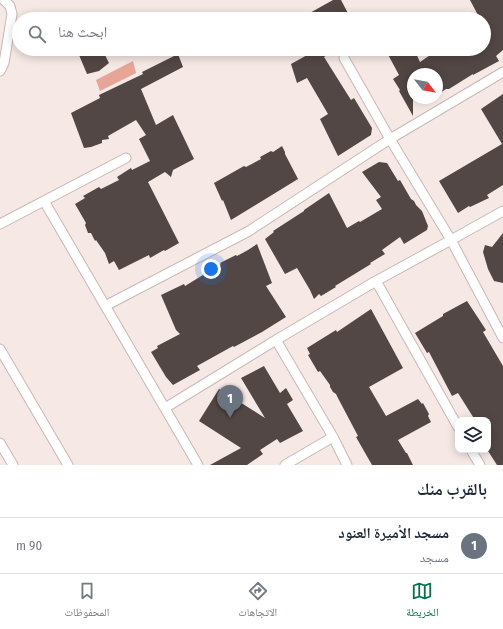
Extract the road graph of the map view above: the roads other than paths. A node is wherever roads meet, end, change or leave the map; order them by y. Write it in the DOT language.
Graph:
graph roads {
  1 [pos="4,0"];
  2 [pos="344,58"];
  3 [pos="0,71"];
  4 [pos="503,72"];
  5 [pos="390,139"];
  6 [pos="126,158"];
  7 [pos="44,200"];
  8 [pos="503,211"];
  9 [pos="0,224"];
  10 [pos="451,240"];
  11 [pos="376,281"];
  12 [pos="105,306"];
  13 [pos="503,338"];
  14 [pos="276,340"];
  15 [pos="0,349"];
  16 [pos="164,408"];
  17 [pos="455,422"];
  18 [pos="333,437"];
  19 [pos="0,443"];
  20 [pos="473,453"];
  21 [pos="13,465"];
  22 [pos="68,465"];
  23 [pos="198,465"];
  24 [pos="285,465"];
  25 [pos="347,465"];
  26 [pos="480,465"];
  1 -- 3 [label="street"];
  2 -- 5 [label="street"];
  4 -- 5 [label="street"];
  5 -- 10 [label="street"];
  5 -- 12 [label="street"];
  6 -- 7 [label="street"];
  7 -- 9 [label="street"];
  7 -- 12 [label="street"];
  8 -- 10 [label="street"];
  10 -- 11 [label="street"];
  10 -- 13 [label="street"];
  11 -- 14 [label="street"];
  11 -- 17 [label="street"];
  12 -- 16 [label="street"];
  14 -- 16 [label="street"];
  14 -- 18 [label="street"];
  15 -- 22 [label="street"];
  16 -- 23 [label="street"];
  18 -- 24 [label="street"];
  18 -- 25 [label="street"];
  19 -- 21 [label="street"];
  20 -- 26 [label="street"];
}
